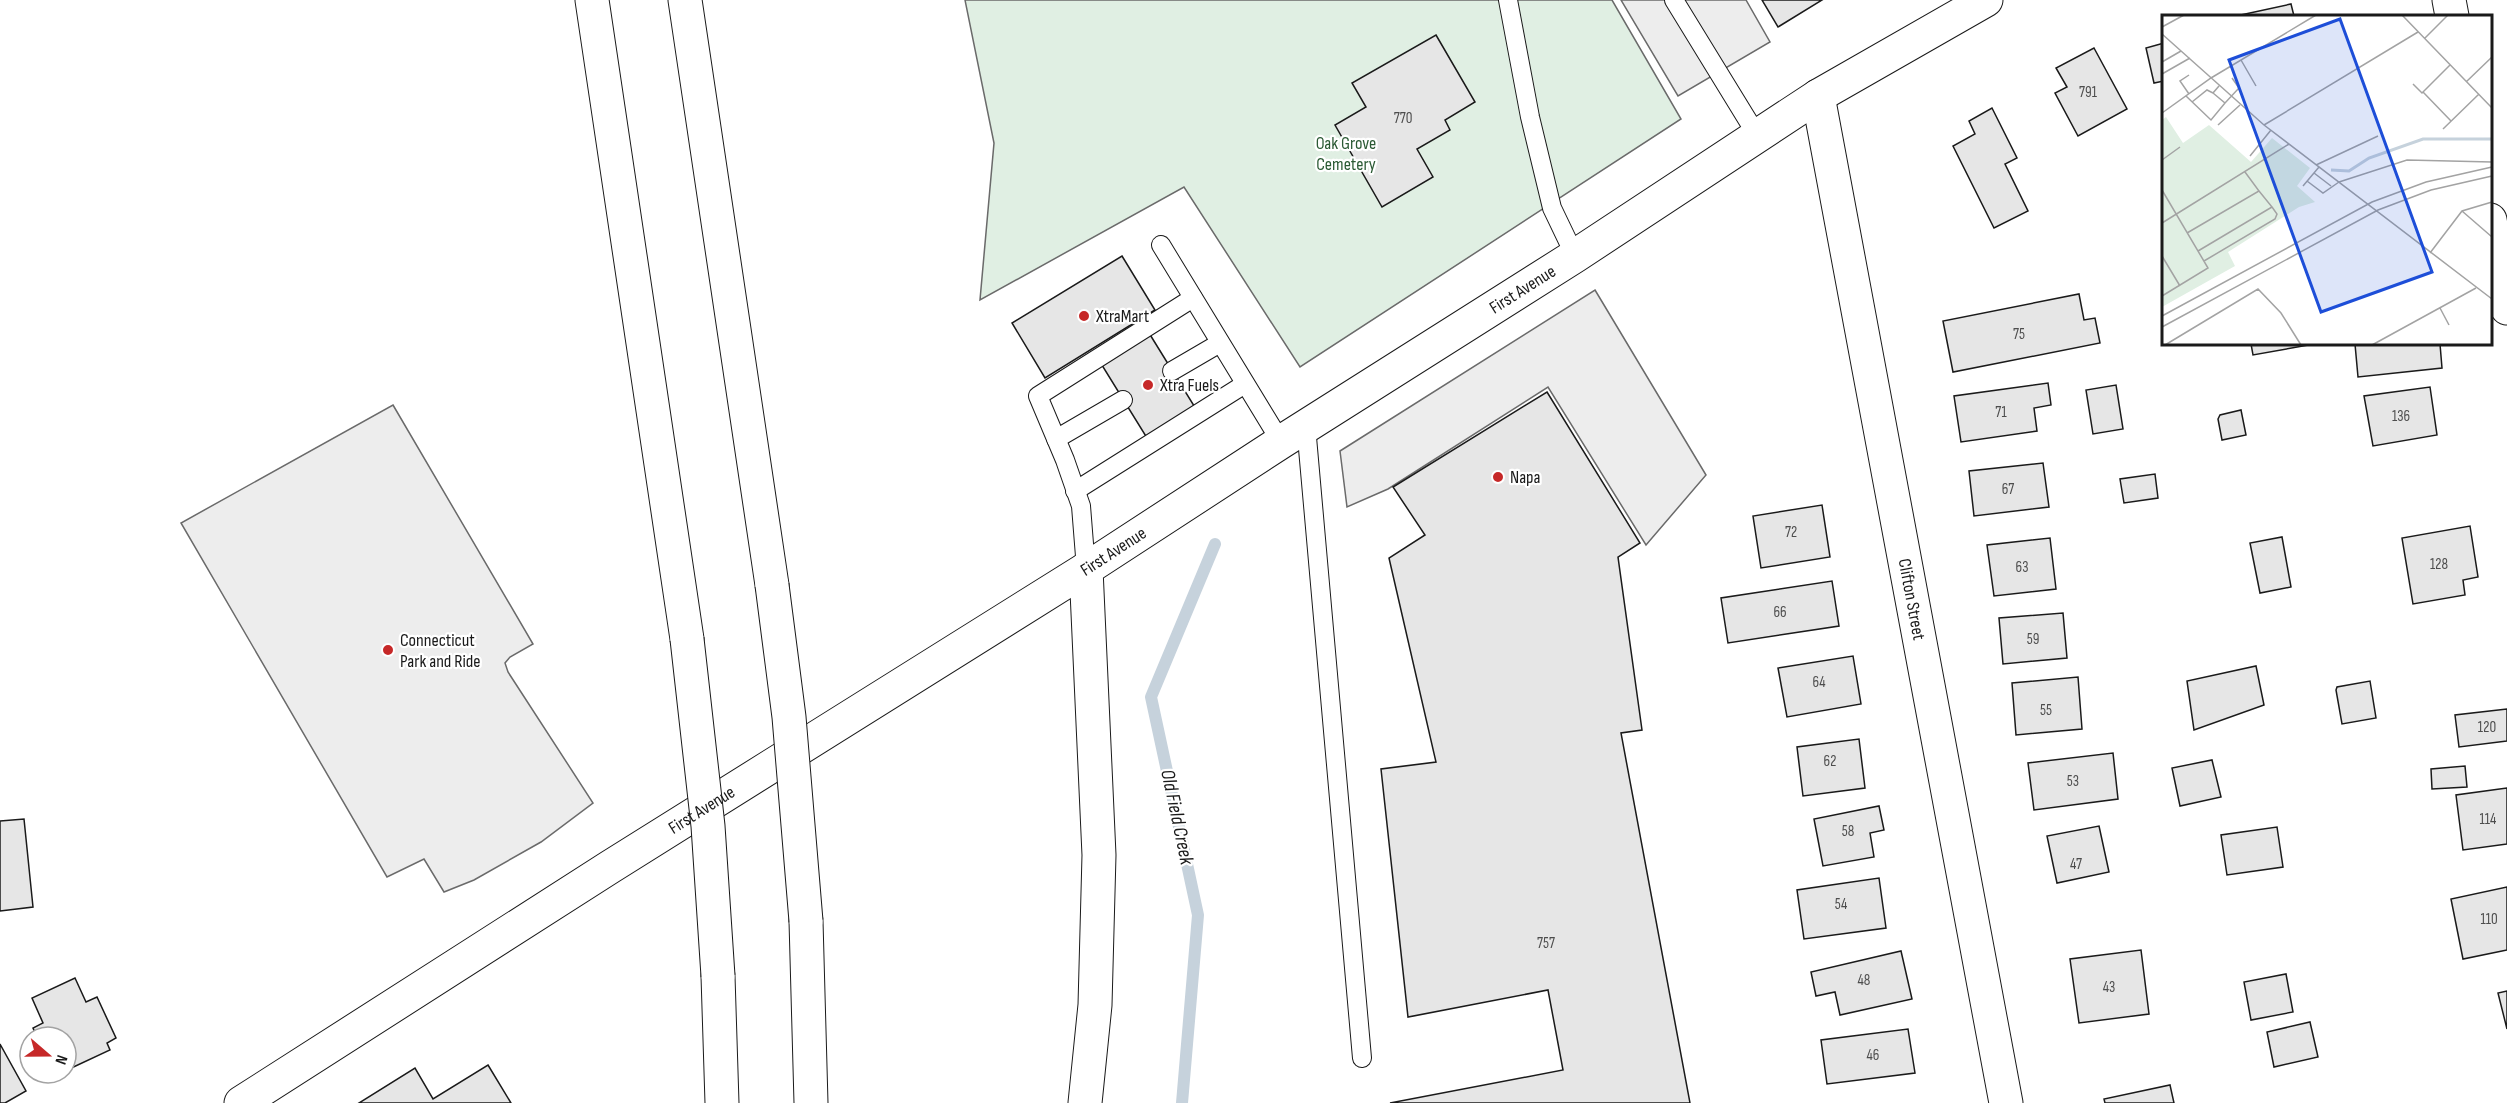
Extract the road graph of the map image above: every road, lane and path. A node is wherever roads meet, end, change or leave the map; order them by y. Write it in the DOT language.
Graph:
graph roads {
  1 [pos="592,0"];
  2 [pos="685,0"];
  3 [pos="1508,0"];
  4 [pos="1674,0"];
  5 [pos="1986,0"];
  6 [pos="2449,0"];
  7 [pos="2452,15"];
  8 [pos="1818,96"];
  9 [pos="1758,137"];
  10 [pos="2492,230"];
  11 [pos="1161,245"];
  12 [pos="1575,256"];
  13 [pos="1193,298"];
  14 [pos="2507,308"];
  15 [pos="1220,343"];
  16 [pos="1172,371"];
  17 [pos="1245,384"];
  18 [pos="1123,400"];
  19 [pos="1293,434"];
  20 [pos="1056,439"];
  21 [pos="1075,491"];
  22 [pos="1086,569"];
  23 [pos="1362,1058"];
  24 [pos="241,1103"];
  25 [pos="722,1103"];
  26 [pos="811,1103"];
  27 [pos="1085,1103"];
  28 [pos="2006,1103"];
  1 -- 25 [label="main road, bridge"];
  2 -- 26 [label="main road, bridge"];
  3 -- 12 [label="lane"];
  4 -- 9 [label="lane"];
  5 -- 8 [label="main road, First Avenue"];
  6 -- 7 [label="main road"];
  8 -- 9 [label="main road, First Avenue"];
  8 -- 28 [label="main road, Clifton Street"];
  9 -- 12 [label="main road, First Avenue"];
  10 -- 14 [label="main road"];
  11 -- 13 [label="lane"];
  12 -- 19 [label="main road, First Avenue"];
  13 -- 15 [label="lane"];
  13 -- 20 [label="lane"];
  15 -- 16 [label="lane"];
  15 -- 17 [label="lane"];
  17 -- 19 [label="lane"];
  17 -- 21 [label="lane"];
  18 -- 20 [label="lane"];
  19 -- 22 [label="main road, First Avenue"];
  19 -- 23 [label="lane"];
  20 -- 21 [label="lane"];
  21 -- 22 [label="lane"];
  22 -- 24 [label="main road, First Avenue"];
  22 -- 27 [label="main road"];
}
